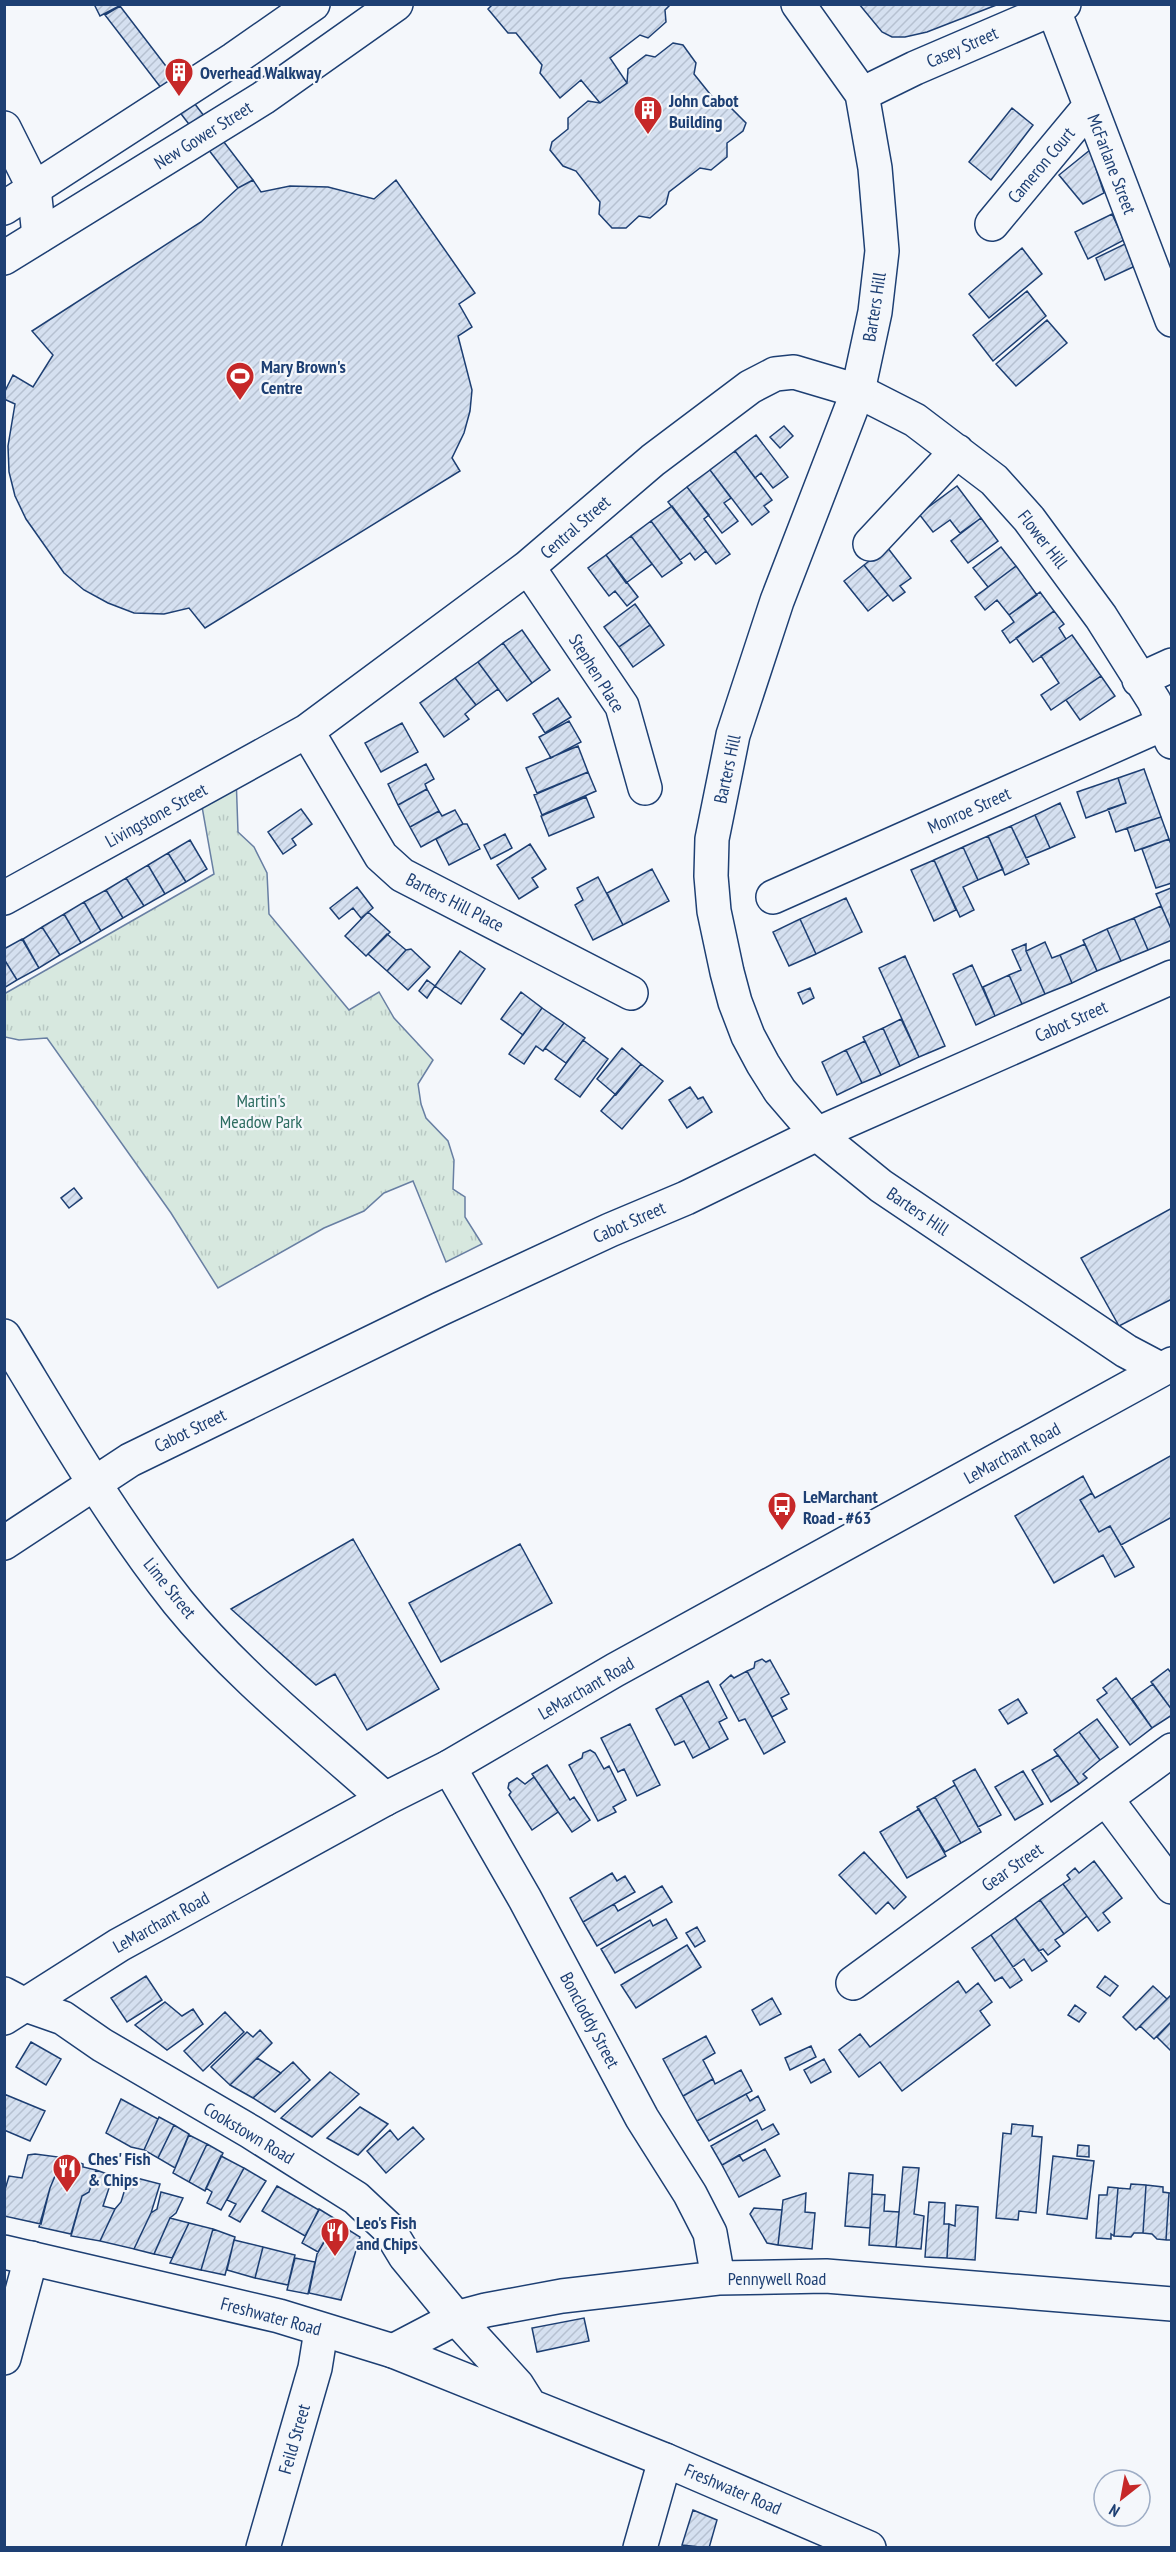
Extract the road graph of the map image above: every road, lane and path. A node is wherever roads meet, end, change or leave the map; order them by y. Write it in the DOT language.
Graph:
graph roads {
  1 [pos="313,4"];
  2 [pos="396,4"];
  3 [pos="798,4"];
  4 [pos="1058,6"];
  5 [pos="862,94"];
  6 [pos="1090,106"];
  7 [pos="4,128"];
  8 [pos="34,188"];
  9 [pos="4,208"];
  10 [pos="992,224"];
  11 [pos="39,236"];
  12 [pos="4,258"];
  13 [pos="1172,320"];
  14 [pos="858,391"];
  15 [pos="957,451"];
  16 [pos="870,544"];
  17 [pos="528,567"];
  18 [pos="1172,665"];
  19 [pos="1139,680"];
  20 [pos="307,731"];
  21 [pos="1168,732"];
  22 [pos="645,788"];
  23 [pos="773,897"];
  24 [pos="4,898"];
  25 [pos="1172,977"];
  26 [pos="631,993"];
  27 [pos="817,1134"];
  28 [pos="4,1335"];
  29 [pos="1168,1369"];
  30 [pos="94,1483"];
  31 [pos="4,1543"];
  32 [pos="1172,1750"];
  33 [pos="449,1767"];
  34 [pos="385,1799"];
  35 [pos="1107,1800"];
  36 [pos="1172,1887"];
  37 [pos="853,1983"];
  38 [pos="11,2005"];
  39 [pos="18,2255"];
  40 [pos="718,2278"];
  41 [pos="1172,2304"];
  42 [pos="456,2318"];
  43 [pos="321,2331"];
  44 [pos="393,2351"];
  45 [pos="4,2358"];
  46 [pos="529,2404"];
  47 [pos="665,2460"];
  48 [pos="263,2547"];
  49 [pos="640,2547"];
  50 [pos="869,2547"];
  1 -- 8 [label="street"];
  2 -- 11 [label="street, New Gower Street"];
  3 -- 5 [label="street, Barters Hill"];
  4 -- 5 [label="street, Casey Street"];
  4 -- 6 [label="street, McFarlane Street"];
  5 -- 14 [label="street, Barters Hill"];
  6 -- 10 [label="street, Cameron Court"];
  6 -- 13 [label="street, McFarlane Street"];
  7 -- 8 [label="street"];
  8 -- 9 [label="street"];
  8 -- 11 [label="street"];
  11 -- 12 [label="street, New Gower Street"];
  14 -- 15 [label="street, Flower Hill"];
  14 -- 17 [label="street, Central Street"];
  14 -- 27 [label="street, Barters Hill"];
  15 -- 16 [label="street"];
  15 -- 19 [label="street, Flower Hill"];
  17 -- 20 [label="street, Central Street"];
  17 -- 22 [label="street, Stephen Place"];
  18 -- 19 [label="street"];
  19 -- 21 [label="street, Flower Hill"];
  20 -- 24 [label="street, Livingstone Street"];
  20 -- 26 [label="street, Barters Hill Place"];
  21 -- 23 [label="street, Monroe Street"];
  25 -- 27 [label="street, Cabot Street"];
  27 -- 29 [label="street, Barters Hill"];
  27 -- 30 [label="street, Cabot Street"];
  28 -- 30 [label="street, Lime Street"];
  29 -- 33 [label="street, LeMarchant Road"];
  30 -- 31 [label="street, Cabot Street"];
  30 -- 34 [label="street, Lime Street"];
  32 -- 35 [label="street, Gear Street"];
  33 -- 34 [label="street, LeMarchant Road"];
  33 -- 40 [label="street, Boncloddy Street"];
  34 -- 38 [label="street, LeMarchant Road"];
  35 -- 36 [label="street"];
  35 -- 37 [label="street, Gear Street"];
  38 -- 42 [label="street, Cookstown Road"];
  39 -- 43 [label="street, Freshwater Road"];
  39 -- 45 [label="street"];
  40 -- 41 [label="street, Pennywell Road"];
  40 -- 42 [label="street, Pennywell Road"];
  42 -- 44 [label="street, Pennywell Road"];
  42 -- 46 [label="street"];
  43 -- 44 [label="street, Freshwater Road"];
  43 -- 48 [label="street, Feild Street"];
  44 -- 46 [label="street, Freshwater Road"];
  46 -- 47 [label="street, Freshwater Road"];
  47 -- 49 [label="street"];
  47 -- 50 [label="street, Freshwater Road"];
}
